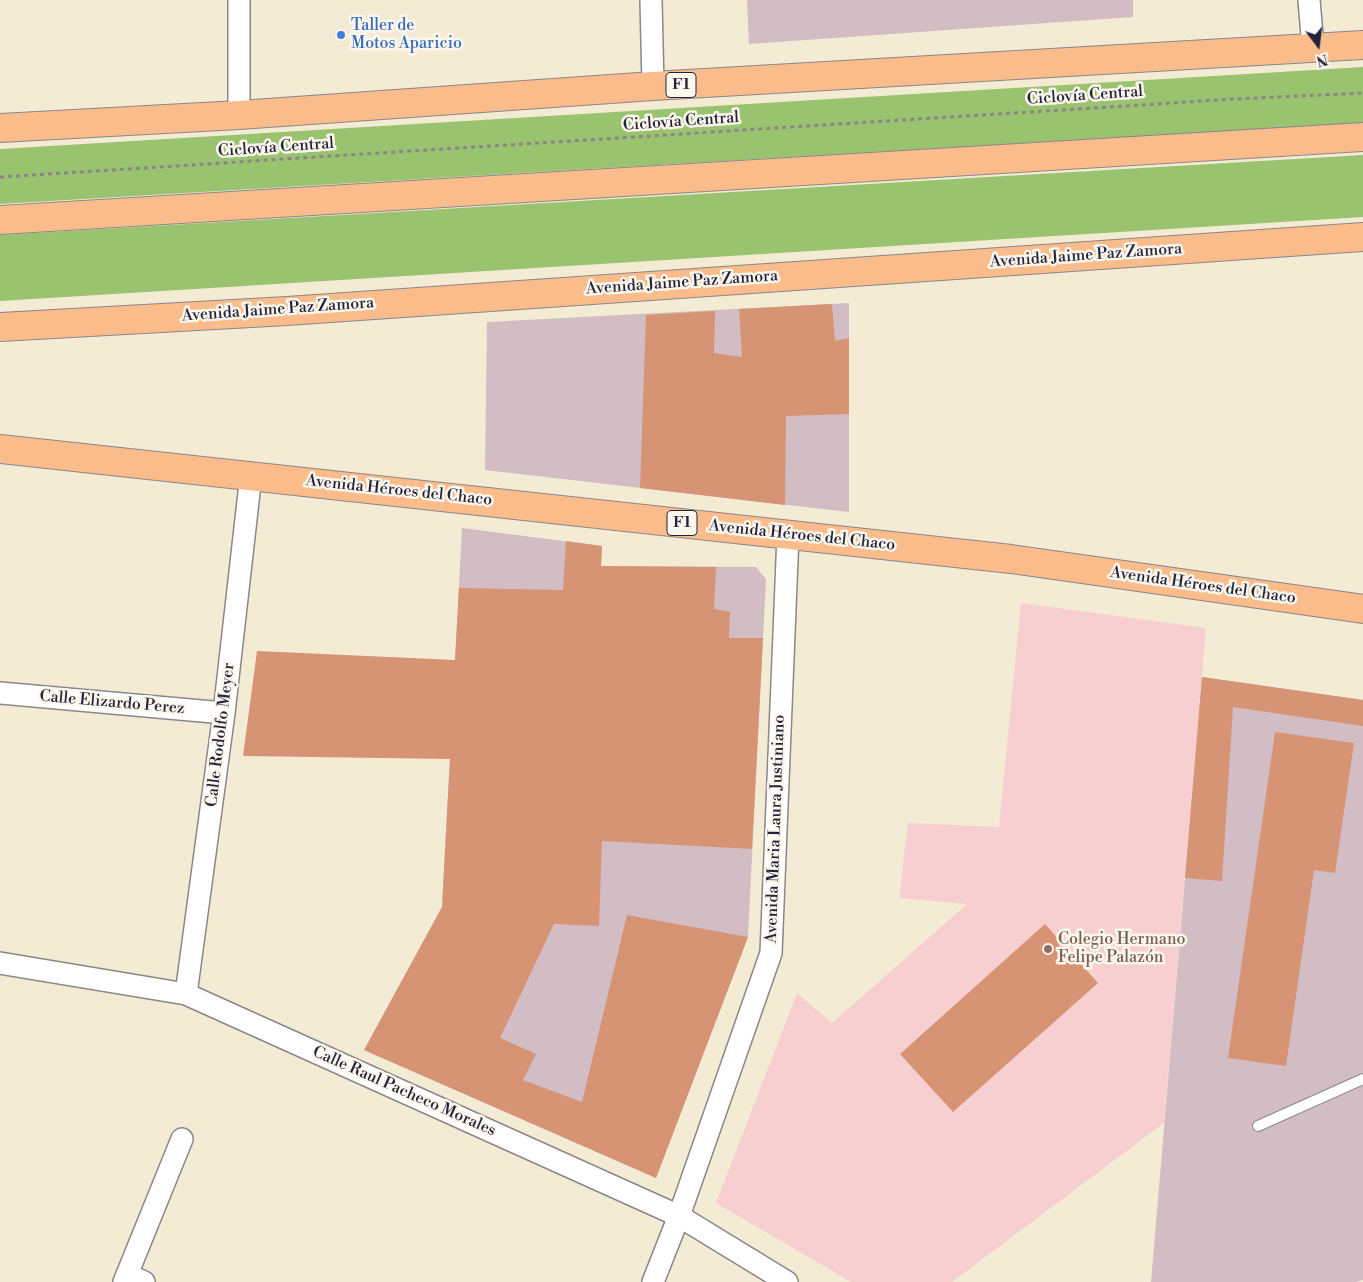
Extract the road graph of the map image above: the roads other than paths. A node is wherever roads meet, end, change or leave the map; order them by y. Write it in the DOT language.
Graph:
graph roads {
  1 [pos="239,0"];
  2 [pos="651,0"];
  3 [pos="1309,0"];
  4 [pos="1363,45"];
  5 [pos="1313,47"];
  6 [pos="653,86"];
  7 [pos="240,115"];
  8 [pos="0,128"];
  9 [pos="1363,137"];
  10 [pos="0,220"];
  11 [pos="1363,237"];
  12 [pos="0,326"];
  13 [pos="0,449"];
  14 [pos="251,475"];
  15 [pos="788,535"];
  16 [pos="1363,609"];
  17 [pos="0,693"];
  18 [pos="224,713"];
  19 [pos="0,964"];
  20 [pos="186,994"];
  21 [pos="1363,1078"];
  22 [pos="1258,1126"];
  23 [pos="182,1139"];
  24 [pos="679,1216"];
  25 [pos="132,1280"];
  26 [pos="653,1282"];
  27 [pos="787,1282"];
  1 -- 7 [label="street"];
  2 -- 6 [label="street"];
  3 -- 5 [label="street"];
  4 -- 5 [label="main road, F1"];
  5 -- 6 [label="main road, F1"];
  6 -- 7 [label="main road, F1"];
  7 -- 8 [label="main road, F1"];
  9 -- 10 [label="main road"];
  11 -- 12 [label="main road, Avenida Jaime Paz Zamora"];
  13 -- 14 [label="main road, Avenida Héroes del Chaco / F1"];
  14 -- 15 [label="main road, Avenida Héroes del Chaco / F1"];
  14 -- 18 [label="street, Calle Rodolfo Meyer"];
  15 -- 16 [label="main road, Avenida Héroes del Chaco / F1"];
  15 -- 24 [label="street, Avenida Maria Laura Justiniano"];
  17 -- 18 [label="street, Calle Elizardo Perez"];
  18 -- 20 [label="street, Calle Rodolfo Meyer"];
  19 -- 20 [label="street, Calle Raul Pacheco Morales"];
  20 -- 24 [label="street, Calle Raul Pacheco Morales"];
  21 -- 22 [label="lane"];
  23 -- 25 [label="street"];
  24 -- 26 [label="street, Avenida Maria Laura Justiniano"];
  24 -- 27 [label="street, Calle Raul Pacheco Morales"];
}
